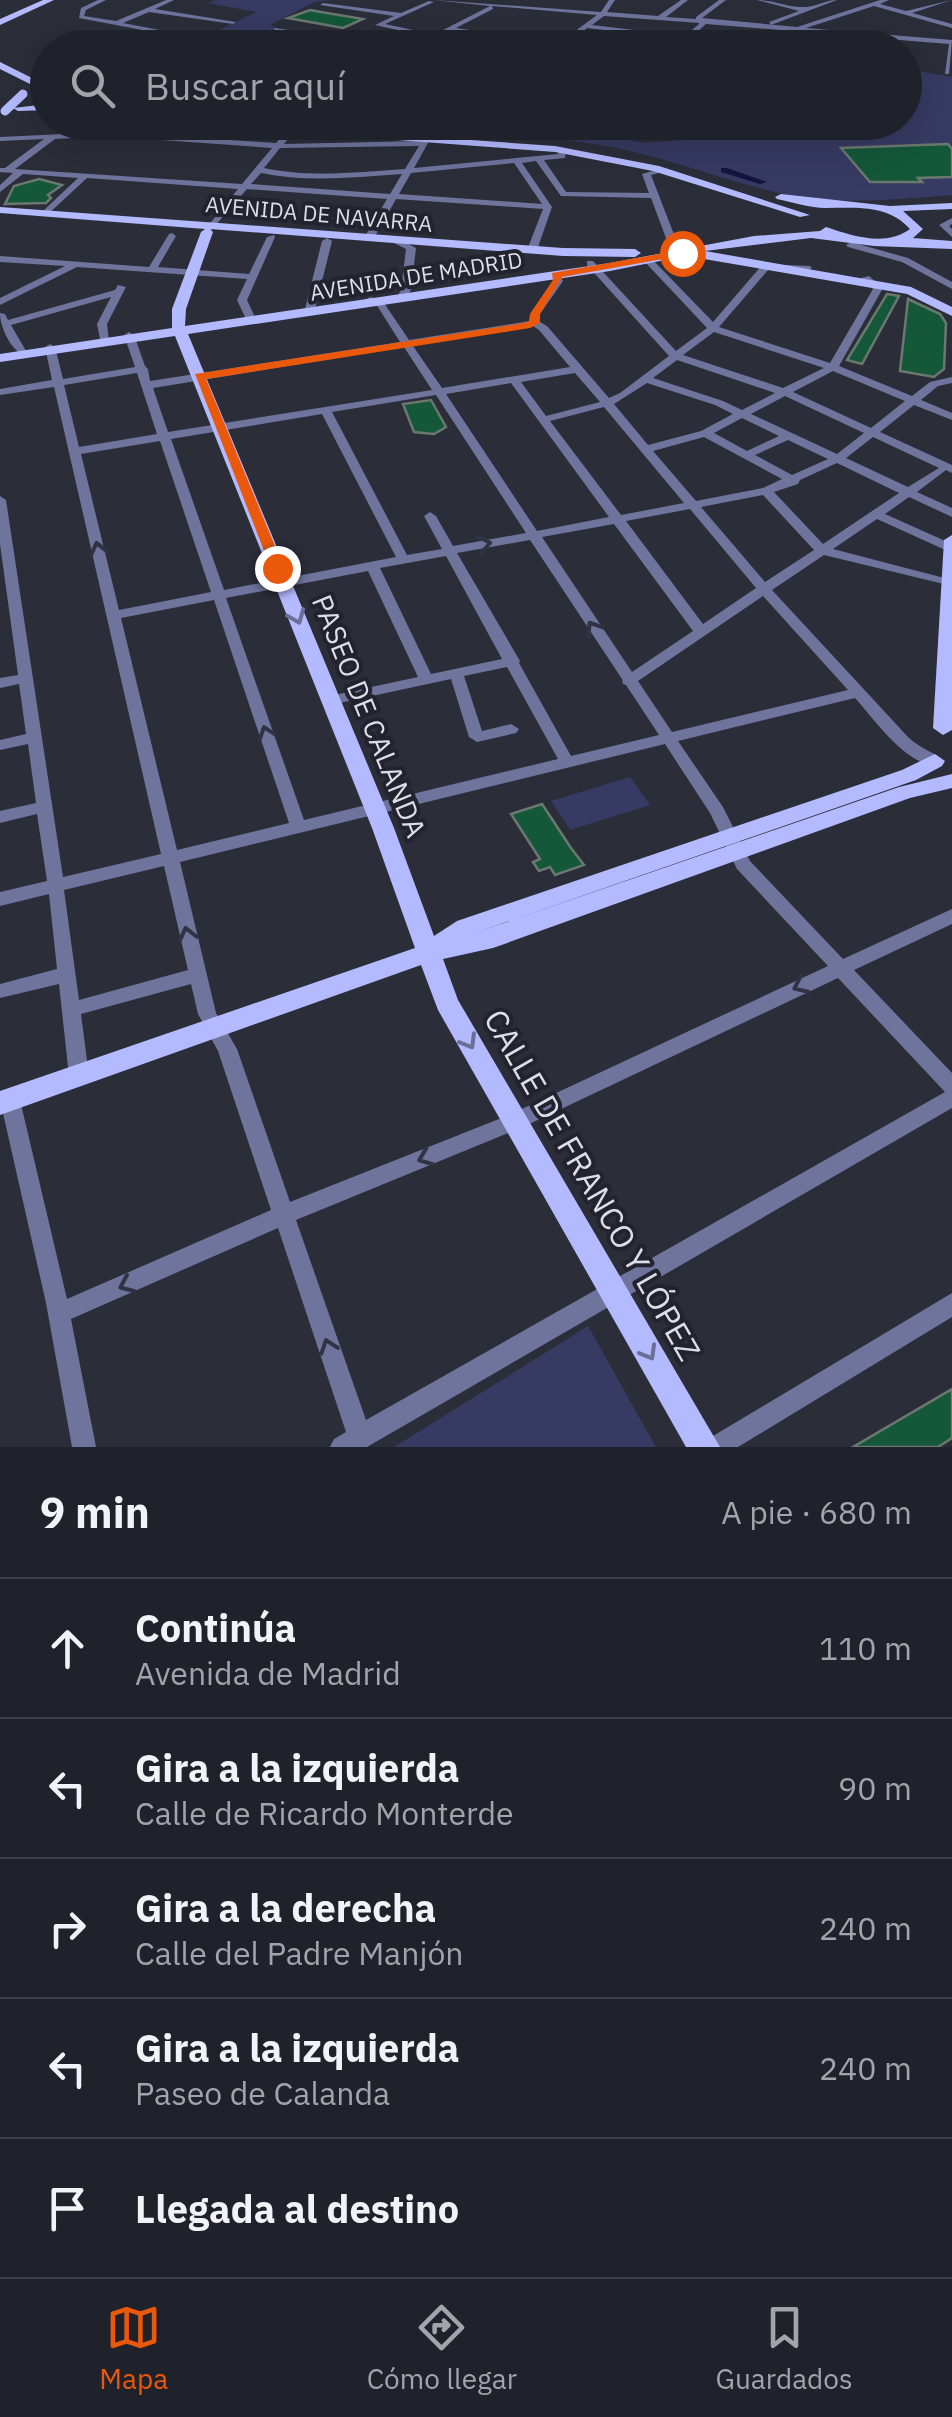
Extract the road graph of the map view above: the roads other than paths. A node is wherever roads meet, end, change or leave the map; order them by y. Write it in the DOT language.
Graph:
graph roads {
  1 [pos="28,0"];
  2 [pos="50,0"];
  3 [pos="103,0"];
  4 [pos="171,0"];
  5 [pos="414,0"];
  6 [pos="612,0"];
  7 [pos="685,0"];
  8 [pos="723,0"];
  9 [pos="760,0"];
  10 [pos="834,0"];
  11 [pos="858,0"];
  12 [pos="886,0"];
  13 [pos="952,0"];
  14 [pos="434,1"];
  15 [pos="768,1"];
  16 [pos="485,4"];
  17 [pos="872,4"];
  18 [pos="322,5"];
  19 [pos="0,9"];
  20 [pos="150,10"];
  21 [pos="806,10"];
  22 [pos="905,13"];
  23 [pos="402,14"];
  24 [pos="602,14"];
  25 [pos="832,16"];
  26 [pos="952,17"];
  27 [pos="660,18"];
  28 [pos="936,21"];
  29 [pos="0,22"];
  30 [pos="233,22"];
  31 [pos="120,23"];
  32 [pos="739,24"];
  33 [pos="109,25"];
  34 [pos="699,25"];
  35 [pos="586,26"];
  36 [pos="763,26"];
  37 [pos="952,26"];
  38 [pos="449,29"];
  39 [pos="797,29"];
  40 [pos="140,30"];
  41 [pos="161,30"];
  42 [pos="393,30"];
  43 [pos="438,30"];
  44 [pos="455,30"];
  45 [pos="581,30"];
  46 [pos="619,30"];
  47 [pos="694,30"];
  48 [pos="719,30"];
  49 [pos="808,30"];
  50 [pos="922,40"];
  51 [pos="952,43"];
  52 [pos="0,66"];
  53 [pos="947,72"];
  54 [pos="0,77"];
  55 [pos="23,89"];
  56 [pos="30,89"];
  57 [pos="30,93"];
  58 [pos="30,106"];
  59 [pos="2,112"];
  60 [pos="30,137"];
  61 [pos="0,139"];
  62 [pos="48,140"];
  63 [pos="196,140"];
  64 [pos="286,140"];
  65 [pos="423,140"];
  66 [pos="533,140"];
  67 [pos="279,147"];
  68 [pos="563,150"];
  69 [pos="538,158"];
  70 [pos="516,160"];
  71 [pos="3,170"];
  72 [pos="260,170"];
  73 [pos="410,170"];
  74 [pos="660,170"];
  75 [pos="20,172"];
  76 [pos="367,174"];
  77 [pos="85,176"];
  78 [pos="303,176"];
  79 [pos="246,187"];
  80 [pos="0,189"];
  81 [pos="292,190"];
  82 [pos="354,192"];
  83 [pos="655,196"];
  84 [pos="394,197"];
  85 [pos="833,204"];
  86 [pos="548,207"];
  87 [pos="877,208"];
  88 [pos="952,209"];
  89 [pos="46,213"];
  90 [pos="0,214"];
  91 [pos="804,216"];
  92 [pos="917,227"];
  93 [pos="210,229"];
  94 [pos="950,233"];
  95 [pos="837,235"];
  96 [pos="172,236"];
  97 [pos="271,237"];
  98 [pos="370,238"];
  99 [pos="395,240"];
  100 [pos="327,241"];
  101 [pos="896,241"];
  102 [pos="742,244"];
  103 [pos="851,246"];
  104 [pos="410,247"];
  105 [pos="676,250"];
  106 [pos="536,253"];
  107 [pos="637,258"];
  108 [pos="0,259"];
  109 [pos="75,264"];
  110 [pos="594,266"];
  111 [pos="766,266"];
  112 [pos="808,268"];
  113 [pos="130,269"];
  114 [pos="152,271"];
  115 [pos="191,274"];
  116 [pos="550,275"];
  117 [pos="252,277"];
  118 [pos="872,282"];
  119 [pos="952,286"];
  120 [pos="119,292"];
  121 [pos="403,296"];
  122 [pos="375,301"];
  123 [pos="0,302"];
  124 [pos="949,304"];
  125 [pos="310,308"];
  126 [pos="250,317"];
  127 [pos="4,319"];
  128 [pos="535,323"];
  129 [pos="713,328"];
  130 [pos="181,330"];
  131 [pos="130,337"];
  132 [pos="106,338"];
  133 [pos="407,344"];
  134 [pos="51,348"];
  135 [pos="22,350"];
  136 [pos="0,356"];
  137 [pos="676,356"];
  138 [pos="833,368"];
  139 [pos="143,369"];
  140 [pos="578,369"];
  141 [pos="200,376"];
  142 [pos="644,379"];
  143 [pos="514,380"];
  144 [pos="952,380"];
  145 [pos="58,382"];
  146 [pos="148,384"];
  147 [pos="0,392"];
  148 [pos="438,392"];
  149 [pos="784,392"];
  150 [pos="913,401"];
  151 [pos="608,404"];
  152 [pos="325,410"];
  153 [pos="743,414"];
  154 [pos="952,417"];
  155 [pos="542,420"];
  156 [pos="220,428"];
  157 [pos="705,433"];
  158 [pos="872,433"];
  159 [pos="789,436"];
  160 [pos="166,437"];
  161 [pos="648,449"];
  162 [pos="75,451"];
  163 [pos="747,455"];
  164 [pos="839,458"];
  165 [pos="946,470"];
  166 [pos="794,481"];
  167 [pos="766,491"];
  168 [pos="910,493"];
  169 [pos="0,500"];
  170 [pos="694,505"];
  171 [pos="952,513"];
  172 [pos="878,514"];
  173 [pos="430,516"];
  174 [pos="617,520"];
  175 [pos="2,532"];
  176 [pos="532,535"];
  177 [pos="952,540"];
  178 [pos="450,550"];
  179 [pos="821,550"];
  180 [pos="952,550"];
  181 [pos="402,559"];
  182 [pos="373,567"];
  183 [pos="950,583"];
  184 [pos="284,585"];
  185 [pos="764,589"];
  186 [pos="7,595"];
  187 [pos="220,596"];
  188 [pos="16,612"];
  189 [pos="0,614"];
  190 [pos="113,615"];
  191 [pos="702,633"];
  192 [pos="513,661"];
  193 [pos="456,672"];
  194 [pos="26,678"];
  195 [pos="426,678"];
  196 [pos="628,681"];
  197 [pos="0,683"];
  198 [pos="859,692"];
  199 [pos="330,700"];
  200 [pos="948,725"];
  201 [pos="511,729"];
  202 [pos="34,738"];
  203 [pos="666,738"];
  204 [pos="0,744"];
  205 [pos="934,761"];
  206 [pos="566,762"];
  207 [pos="952,780"];
  208 [pos="44,807"];
  209 [pos="374,807"];
  210 [pos="0,817"];
  211 [pos="298,825"];
  212 [pos="732,844"];
  213 [pos="168,858"];
  214 [pos="0,899"];
  215 [pos="952,916"];
  216 [pos="429,953"];
  217 [pos="840,967"];
  218 [pos="64,974"];
  219 [pos="197,975"];
  220 [pos="0,991"];
  221 [pos="80,1007"];
  222 [pos="213,1028"];
  223 [pos="80,1076"];
  224 [pos="952,1086"];
  225 [pos="952,1098"];
  226 [pos="5,1102"];
  227 [pos="516,1122"];
  228 [pos="284,1216"];
  229 [pos="613,1292"];
  230 [pos="952,1304"];
  231 [pos="60,1314"];
  232 [pos="351,1442"];
  233 [pos="84,1447"];
  234 [pos="704,1447"];
  235 [pos="716,1447"];
  1 -- 19 [label="main road"];
  2 -- 29 [label="main road"];
  3 -- 33 [label="street"];
  4 -- 20 [label="street"];
  5 -- 14 [label="street"];
  6 -- 24 [label="street"];
  7 -- 27 [label="street"];
  8 -- 34 [label="street"];
  9 -- 15 [label="street"];
  10 -- 21 [label="street"];
  11 -- 17 [label="street"];
  12 -- 17 [label="street"];
  13 -- 22 [label="street"];
  14 -- 16 [label="street"];
  14 -- 23 [label="street"];
  15 -- 21 [label="street"];
  15 -- 32 [label="street"];
  16 -- 24 [label="street"];
  16 -- 38 [label="street"];
  16 -- 43 [label="street"];
  17 -- 22 [label="street"];
  17 -- 25 [label="street"];
  18 -- 23 [label="street"];
  20 -- 30 [label="street"];
  20 -- 31 [label="street"];
  21 -- 25 [label="street"];
  21 -- 36 [label="street"];
  22 -- 28 [label="street"];
  23 -- 42 [label="street"];
  24 -- 27 [label="street"];
  24 -- 35 [label="street"];
  25 -- 39 [label="street"];
  26 -- 28 [label="street"];
  27 -- 34 [label="street"];
  28 -- 37 [label="street"];
  31 -- 33 [label="street"];
  31 -- 41 [label="street"];
  32 -- 34 [label="street"];
  32 -- 36 [label="street"];
  33 -- 40 [label="street"];
  34 -- 47 [label="street"];
  34 -- 48 [label="street"];
  35 -- 45 [label="street"];
  35 -- 46 [label="street"];
  36 -- 39 [label="street"];
  38 -- 44 [label="street"];
  39 -- 49 [label="street"];
  50 -- 51 [label="street"];
  51 -- 53 [label="street"];
  52 -- 55 [label="main road"];
  54 -- 55 [label="main road"];
  55 -- 56 [label="main road"];
  55 -- 57 [label="main road"];
  55 -- 59 [label="main road, bridge"];
  58 -- 59 [label="main road, bridge"];
  60 -- 61 [label="street"];
  62 -- 71 [label="street"];
  63 -- 67 [label="street"];
  64 -- 67 [label="street"];
  65 -- 67 [label="street"];
  65 -- 68 [label="main road"];
  65 -- 73 [label="street"];
  66 -- 85 [label="main road"];
  67 -- 72 [label="street"];
  68 -- 69 [label="street"];
  68 -- 74 [label="main road"];
  69 -- 70 [label="street"];
  69 -- 83 [label="street"];
  70 -- 73 [label="street"];
  70 -- 86 [label="street"];
  71 -- 75 [label="street"];
  72 -- 73 [label="street"];
  72 -- 79 [label="street"];
  73 -- 84 [label="street"];
  74 -- 83 [label="street"];
  74 -- 91 [label="main road"];
  75 -- 77 [label="street"];
  75 -- 80 [label="street"];
  76 -- 82 [label="street"];
  77 -- 79 [label="street"];
  77 -- 89 [label="street"];
  78 -- 81 [label="street"];
  79 -- 81 [label="street"];
  79 -- 93 [label="street"];
  81 -- 84 [label="street"];
  83 -- 105 [label="street"];
  84 -- 86 [label="street"];
  84 -- 98 [label="street"];
  85 -- 87 [label="main road"];
  85 -- 91 [label="main road, AVENIDA DE MADRID"];
  86 -- 106 [label="street"];
  87 -- 88 [label="main road"];
  87 -- 92 [label="main road"];
  88 -- 92 [label="main road"];
  89 -- 90 [label="main road, AVENIDA DE NAVARRA"];
  89 -- 93 [label="main road, AVENIDA DE NAVARRA"];
  90 -- 93 [label="main road, AVENIDA DE NAVARRA"];
  91 -- 95 [label="main road"];
  91 -- 105 [label="main road, AVENIDA DE MADRID"];
  92 -- 94 [label="main road"];
  92 -- 101 [label="main road"];
  93 -- 97 [label="main road, AVENIDA DE NAVARRA"];
  93 -- 98 [label="main road, AVENIDA DE NAVARRA"];
  93 -- 115 [label="main road"];
  94 -- 101 [label="main road, AVENIDA DE MADRID"];
  95 -- 101 [label="main road, AVENIDA DE MADRID"];
  95 -- 102 [label="main road, AVENIDA DE MADRID"];
  96 -- 114 [label="street"];
  97 -- 100 [label="main road, AVENIDA DE NAVARRA"];
  97 -- 117 [label="street"];
  98 -- 99 [label="main road, AVENIDA DE NAVARRA"];
  99 -- 104 [label="street"];
  99 -- 106 [label="main road, AVENIDA DE NAVARRA"];
  100 -- 104 [label="main road, AVENIDA DE NAVARRA"];
  100 -- 125 [label="street"];
  102 -- 105 [label="main road, AVENIDA DE MADRID"];
  102 -- 112 [label="main road"];
  103 -- 119 [label="street"];
  104 -- 106 [label="main road, AVENIDA DE NAVARRA"];
  104 -- 121 [label="street"];
  105 -- 107 [label="main road, AVENIDA DE MADRID"];
  105 -- 111 [label="main road"];
  106 -- 107 [label="main road, AVENIDA DE NAVARRA"];
  106 -- 110 [label="main road, AVENIDA DE NAVARRA"];
  106 -- 116 [label="main road"];
  107 -- 110 [label="main road, AVENIDA DE MADRID"];
  107 -- 129 [label="street"];
  108 -- 109 [label="street"];
  109 -- 113 [label="street"];
  109 -- 123 [label="street"];
  110 -- 116 [label="main road, AVENIDA DE MADRID"];
  110 -- 137 [label="street"];
  111 -- 112 [label="street"];
  111 -- 118 [label="main road"];
  111 -- 129 [label="street"];
  112 -- 118 [label="main road"];
  113 -- 114 [label="street"];
  113 -- 120 [label="street"];
  114 -- 115 [label="street"];
  115 -- 117 [label="street"];
  115 -- 130 [label="main road"];
  116 -- 121 [label="main road, AVENIDA DE MADRID"];
  116 -- 128 [label="street"];
  117 -- 126 [label="street"];
  118 -- 124 [label="main road"];
  118 -- 138 [label="street"];
  120 -- 127 [label="street"];
  120 -- 132 [label="street"];
  121 -- 122 [label="main road, AVENIDA DE MADRID"];
  122 -- 125 [label="main road, AVENIDA DE MADRID"];
  122 -- 130 [label="main road, AVENIDA DE MADRID"];
  122 -- 133 [label="street"];
  125 -- 126 [label="main road, AVENIDA DE MADRID"];
  126 -- 130 [label="main road, AVENIDA DE MADRID"];
  127 -- 135 [label="street"];
  128 -- 133 [label="street"];
  128 -- 140 [label="street"];
  129 -- 137 [label="street"];
  129 -- 138 [label="street"];
  130 -- 131 [label="main road, AVENIDA DE MADRID"];
  130 -- 141 [label="main road, PASEO DE CALANDA"];
  131 -- 132 [label="main road, AVENIDA DE MADRID"];
  131 -- 134 [label="main road, AVENIDA DE MADRID"];
  131 -- 139 [label="street"];
  132 -- 134 [label="main road, AVENIDA DE MADRID"];
  133 -- 141 [label="street"];
  133 -- 148 [label="street"];
  134 -- 135 [label="main road, AVENIDA DE MADRID"];
  134 -- 136 [label="main road, AVENIDA DE MADRID"];
  134 -- 145 [label="street"];
  135 -- 136 [label="main road, AVENIDA DE MADRID"];
  137 -- 142 [label="street"];
  137 -- 149 [label="street"];
  138 -- 149 [label="street"];
  138 -- 150 [label="street"];
  139 -- 145 [label="street"];
  139 -- 146 [label="street"];
  140 -- 143 [label="street"];
  140 -- 151 [label="street"];
  141 -- 146 [label="street"];
  141 -- 156 [label="main road, PASEO DE CALANDA"];
  142 -- 151 [label="street"];
  142 -- 153 [label="street"];
  143 -- 148 [label="street"];
  143 -- 155 [label="street"];
  144 -- 150 [label="street"];
  145 -- 147 [label="street"];
  145 -- 162 [label="street"];
  146 -- 160 [label="street"];
  148 -- 152 [label="street"];
  148 -- 176 [label="street"];
  149 -- 153 [label="street"];
  149 -- 158 [label="street"];
  150 -- 154 [label="street"];
  150 -- 158 [label="street"];
  151 -- 155 [label="street"];
  151 -- 161 [label="street"];
  152 -- 156 [label="street"];
  152 -- 181 [label="street"];
  153 -- 157 [label="street"];
  153 -- 159 [label="street"];
  155 -- 174 [label="street"];
  156 -- 160 [label="street"];
  156 -- 184 [label="main road, PASEO DE CALANDA"];
  157 -- 161 [label="street"];
  157 -- 163 [label="street"];
  158 -- 164 [label="street"];
  158 -- 165 [label="street"];
  159 -- 163 [label="street"];
  159 -- 164 [label="street"];
  160 -- 162 [label="street"];
  160 -- 187 [label="street"];
  161 -- 170 [label="street"];
  190 -- 162 [label="street, one-way"];
  163 -- 166 [label="street"];
  164 -- 166 [label="street"];
  164 -- 168 [label="street"];
  165 -- 168 [label="street"];
  166 -- 167 [label="street"];
  167 -- 170 [label="street"];
  167 -- 179 [label="street"];
  168 -- 171 [label="street"];
  168 -- 172 [label="street"];
  169 -- 175 [label="street"];
  170 -- 174 [label="street"];
  170 -- 185 [label="street"];
  172 -- 179 [label="street"];
  172 -- 180 [label="street"];
  173 -- 178 [label="street"];
  174 -- 176 [label="street"];
  174 -- 191 [label="street"];
  175 -- 186 [label="street"];
  178 -- 176 [label="street, one-way"];
  196 -- 176 [label="street, one-way"];
  177 -- 180 [label="main road"];
  178 -- 181 [label="street"];
  178 -- 192 [label="street"];
  179 -- 183 [label="street"];
  179 -- 185 [label="street"];
  180 -- 183 [label="main road"];
  181 -- 182 [label="street"];
  182 -- 184 [label="street"];
  182 -- 195 [label="street"];
  183 -- 200 [label="main road"];
  184 -- 187 [label="street"];
  184 -- 199 [label="main road, PASEO DE CALANDA, one-way"];
  185 -- 191 [label="street"];
  185 -- 198 [label="street"];
  186 -- 188 [label="street"];
  187 -- 190 [label="street"];
  211 -- 187 [label="street, one-way"];
  188 -- 189 [label="street"];
  188 -- 194 [label="street"];
  190 -- 213 [label="street"];
  191 -- 196 [label="street"];
  192 -- 193 [label="street"];
  192 -- 206 [label="street"];
  193 -- 195 [label="street"];
  193 -- 201 [label="street"];
  194 -- 197 [label="street"];
  194 -- 202 [label="street"];
  195 -- 199 [label="street"];
  196 -- 203 [label="street"];
  198 -- 203 [label="street"];
  198 -- 205 [label="street"];
  199 -- 209 [label="main road, PASEO DE CALANDA"];
  200 -- 205 [label="main road"];
  202 -- 204 [label="street"];
  202 -- 208 [label="street"];
  203 -- 206 [label="street"];
  203 -- 212 [label="street"];
  205 -- 207 [label="main road"];
  205 -- 212 [label="main road"];
  206 -- 209 [label="street"];
  207 -- 212 [label="main road"];
  208 -- 210 [label="street"];
  208 -- 218 [label="street"];
  209 -- 211 [label="street"];
  209 -- 216 [label="main road, PASEO DE CALANDA"];
  211 -- 213 [label="street"];
  212 -- 216 [label="main road"];
  212 -- 217 [label="street"];
  213 -- 214 [label="street"];
  219 -- 213 [label="street, one-way"];
  215 -- 217 [label="street"];
  216 -- 222 [label="main road"];
  216 -- 227 [label="main road, CALLE DE FRANCO Y LÓPEZ, one-way"];
  217 -- 224 [label="street"];
  217 -- 227 [label="street, one-way"];
  218 -- 220 [label="street"];
  218 -- 223 [label="street"];
  219 -- 221 [label="street"];
  219 -- 222 [label="street"];
  222 -- 223 [label="main road"];
  222 -- 228 [label="street"];
  223 -- 226 [label="main road"];
  225 -- 229 [label="street"];
  226 -- 231 [label="street"];
  227 -- 228 [label="street, one-way"];
  227 -- 229 [label="main road, CALLE DE FRANCO Y LÓPEZ"];
  228 -- 231 [label="street, one-way"];
  232 -- 228 [label="street, one-way"];
  229 -- 232 [label="street"];
  229 -- 234 [label="main road, CALLE DE FRANCO Y LÓPEZ, one-way"];
  230 -- 235 [label="street"];
  231 -- 233 [label="street"];
}
